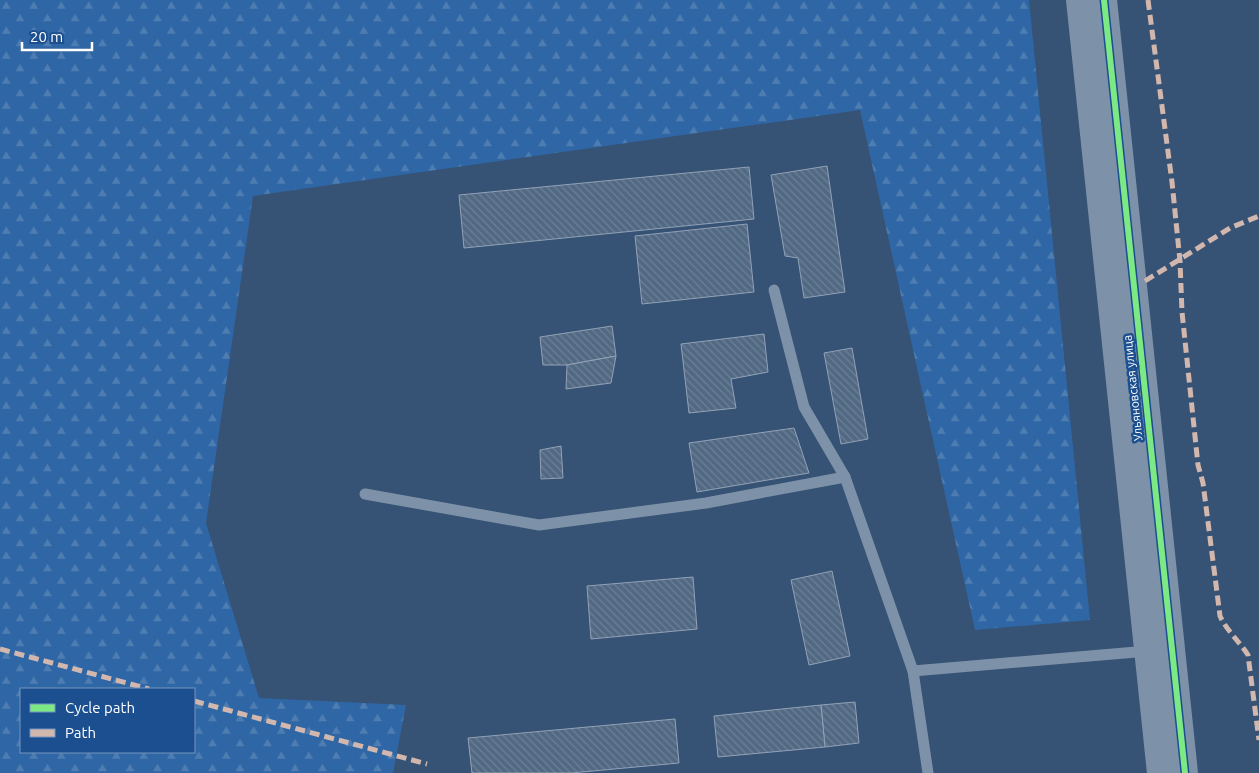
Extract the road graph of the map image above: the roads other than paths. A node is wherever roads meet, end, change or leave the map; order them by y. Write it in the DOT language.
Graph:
graph roads {
  1 [pos="1079,0"];
  2 [pos="1104,0"];
  3 [pos="774,290"];
  4 [pos="845,477"];
  5 [pos="365,494"];
  6 [pos="1160,649"];
  7 [pos="913,671"];
  8 [pos="928,773"];
  9 [pos="1160,773"];
  10 [pos="1185,773"];
  1 -- 6 [label="street, Ульяновская улица"];
  2 -- 6 [label="street, Ульяновская улица"];
  3 -- 4 [label="lane"];
  4 -- 5 [label="lane"];
  4 -- 7 [label="lane"];
  6 -- 7 [label="lane"];
  6 -- 9 [label="street, Ульяновская улица"];
  6 -- 10 [label="street, Ульяновская улица"];
  7 -- 8 [label="lane"];
}
